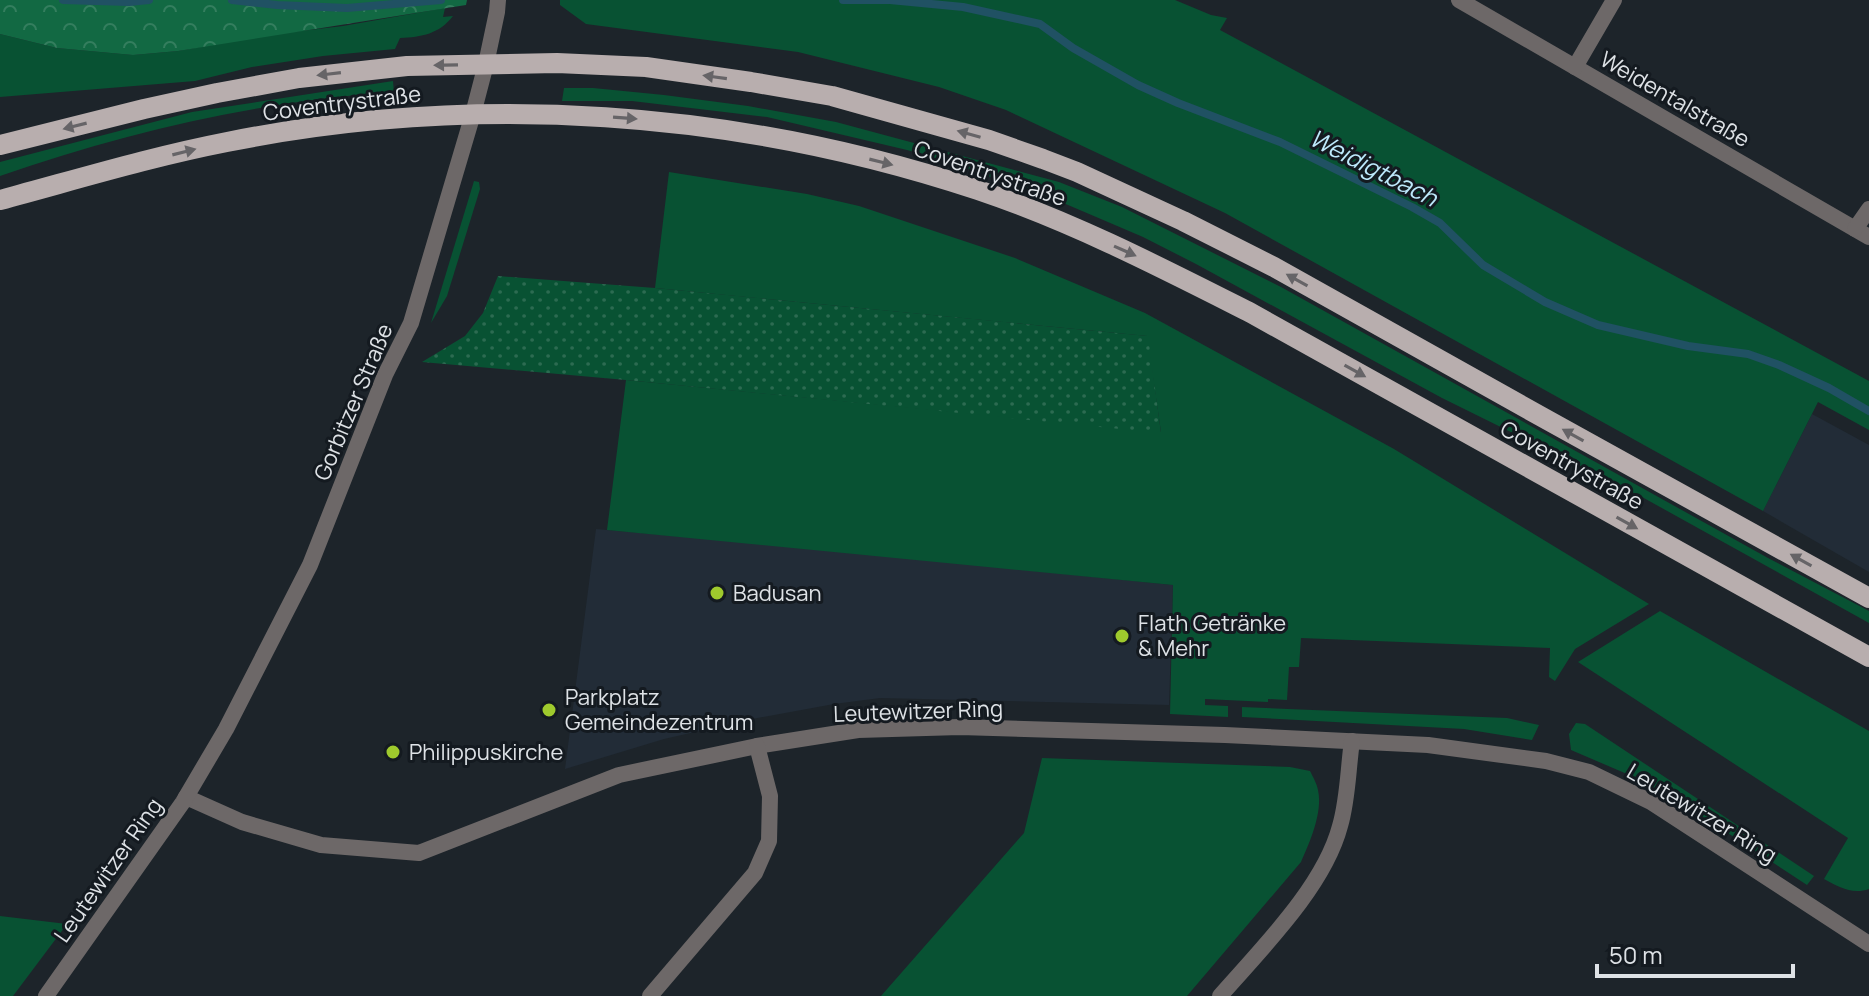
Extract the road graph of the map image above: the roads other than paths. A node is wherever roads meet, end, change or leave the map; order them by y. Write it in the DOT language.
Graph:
graph roads {
  1 [pos="498,0"];
  2 [pos="1459,0"];
  3 [pos="1614,0"];
  4 [pos="486,64"];
  5 [pos="1575,67"];
  6 [pos="473,114"];
  7 [pos="0,145"];
  8 [pos="0,200"];
  9 [pos="1869,209"];
  10 [pos="1862,233"];
  11 [pos="1869,598"];
  12 [pos="1869,657"];
  13 [pos="1352,741"];
  14 [pos="757,746"];
  15 [pos="186,797"];
  16 [pos="1869,944"];
  17 [pos="46,996"];
  18 [pos="650,996"];
  19 [pos="1220,996"];
  1 -- 4 [label="street, Gorbitzer Straße"];
  2 -- 5 [label="street, Weidentalstraße"];
  3 -- 5 [label="street"];
  4 -- 6 [label="street, Gorbitzer Straße"];
  4 -- 7 [label="main road, Coventrystraße, one-way"];
  11 -- 4 [label="main road, Coventrystraße, one-way"];
  5 -- 10 [label="street, Weidentalstraße"];
  8 -- 6 [label="main road, Coventrystraße, one-way"];
  6 -- 12 [label="main road, Coventrystraße, one-way"];
  6 -- 15 [label="street, Gorbitzer Straße"];
  9 -- 10 [label="street"];
  13 -- 14 [label="street, Leutewitzer Ring"];
  13 -- 16 [label="street, Leutewitzer Ring"];
  13 -- 19 [label="street"];
  14 -- 15 [label="street, Leutewitzer Ring"];
  14 -- 18 [label="street"];
  15 -- 17 [label="street, Leutewitzer Ring"];
}
